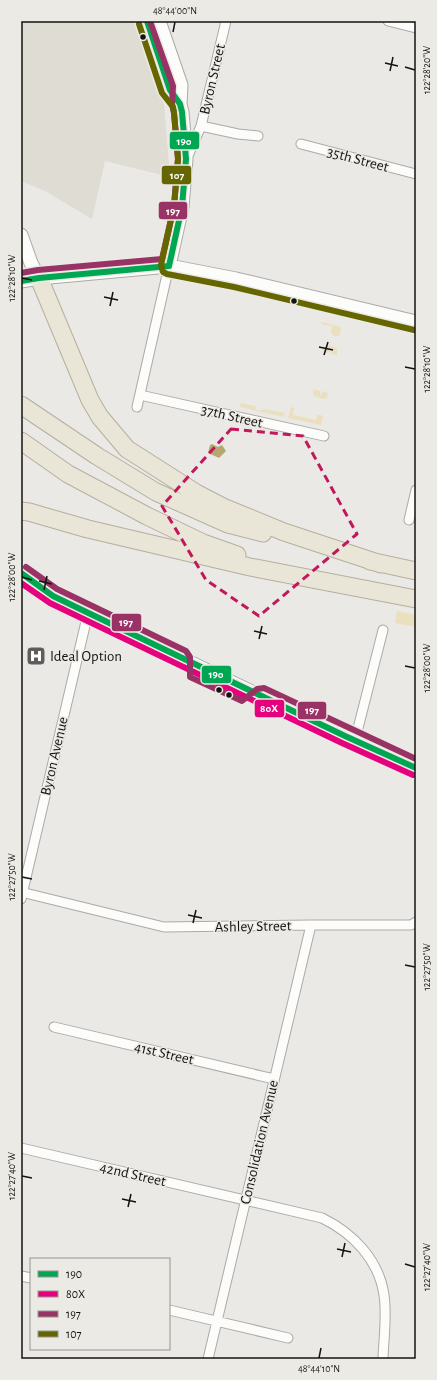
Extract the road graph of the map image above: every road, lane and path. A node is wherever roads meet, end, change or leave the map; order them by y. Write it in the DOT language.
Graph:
graph roads {
  1 [pos="147,21"];
  2 [pos="159,21"];
  3 [pos="226,21"];
  4 [pos="388,21"];
  5 [pos="416,28"];
  6 [pos="180,104"];
  7 [pos="201,126"];
  8 [pos="258,136"];
  9 [pos="301,144"];
  10 [pos="186,159"];
  11 [pos="416,174"];
  12 [pos="21,235"];
  13 [pos="169,266"];
  14 [pos="39,278"];
  15 [pos="21,281"];
  16 [pos="416,322"];
  17 [pos="140,395"];
  18 [pos="21,405"];
  19 [pos="137,407"];
  20 [pos="324,436"];
  21 [pos="21,441"];
  22 [pos="416,490"];
  23 [pos="21,511"];
  24 [pos="409,520"];
  25 [pos="381,564"];
  26 [pos="416,571"];
  27 [pos="21,573"];
  28 [pos="324,580"];
  29 [pos="416,599"];
  30 [pos="88,613"];
  31 [pos="383,630"];
  32 [pos="354,740"];
  33 [pos="416,768"];
  34 [pos="22,894"];
  35 [pos="416,922"];
  36 [pos="311,925"];
  37 [pos="54,1027"];
  38 [pos="274,1079"];
  39 [pos="21,1148"];
  40 [pos="245,1200"];
  41 [pos="170,1310"];
  42 [pos="216,1321"];
  43 [pos="288,1338"];
  44 [pos="383,1357"];
  45 [pos="208,1359"];
  1 -- 6 [label="main road"];
  2 -- 6 [label="main road"];
  3 -- 7 [label="street, Byron Street"];
  4 -- 5 [label="street"];
  6 -- 10 [label="main road"];
  7 -- 8 [label="street"];
  7 -- 10 [label="street, Byron Street"];
  9 -- 11 [label="street, 35th Street"];
  10 -- 13 [label="main road"];
  12 -- 14 [label="main road"];
  13 -- 14 [label="main road"];
  13 -- 16 [label="main road"];
  13 -- 17 [label="street"];
  14 -- 15 [label="main road"];
  14 -- 25 [label="highway"];
  17 -- 19 [label="street"];
  17 -- 20 [label="street, 37th Street"];
  18 -- 25 [label="highway"];
  21 -- 28 [label="highway"];
  22 -- 24 [label="street"];
  23 -- 28 [label="highway"];
  25 -- 26 [label="highway"];
  27 -- 30 [label="street"];
  28 -- 29 [label="highway"];
  30 -- 32 [label="street"];
  30 -- 34 [label="street, Byron Avenue"];
  31 -- 32 [label="street"];
  32 -- 33 [label="street"];
  34 -- 36 [label="street, Ashley Street"];
  35 -- 36 [label="street, Ashley Street"];
  36 -- 38 [label="street, Consolidation Avenue"];
  37 -- 38 [label="street, 41st Street"];
  38 -- 40 [label="street, Consolidation Avenue"];
  39 -- 40 [label="street, 42nd Street"];
  40 -- 42 [label="street, Consolidation Avenue"];
  40 -- 44 [label="street, 42nd Street"];
  41 -- 42 [label="street"];
  42 -- 43 [label="street"];
  42 -- 45 [label="street, Consolidation Avenue"];
}
